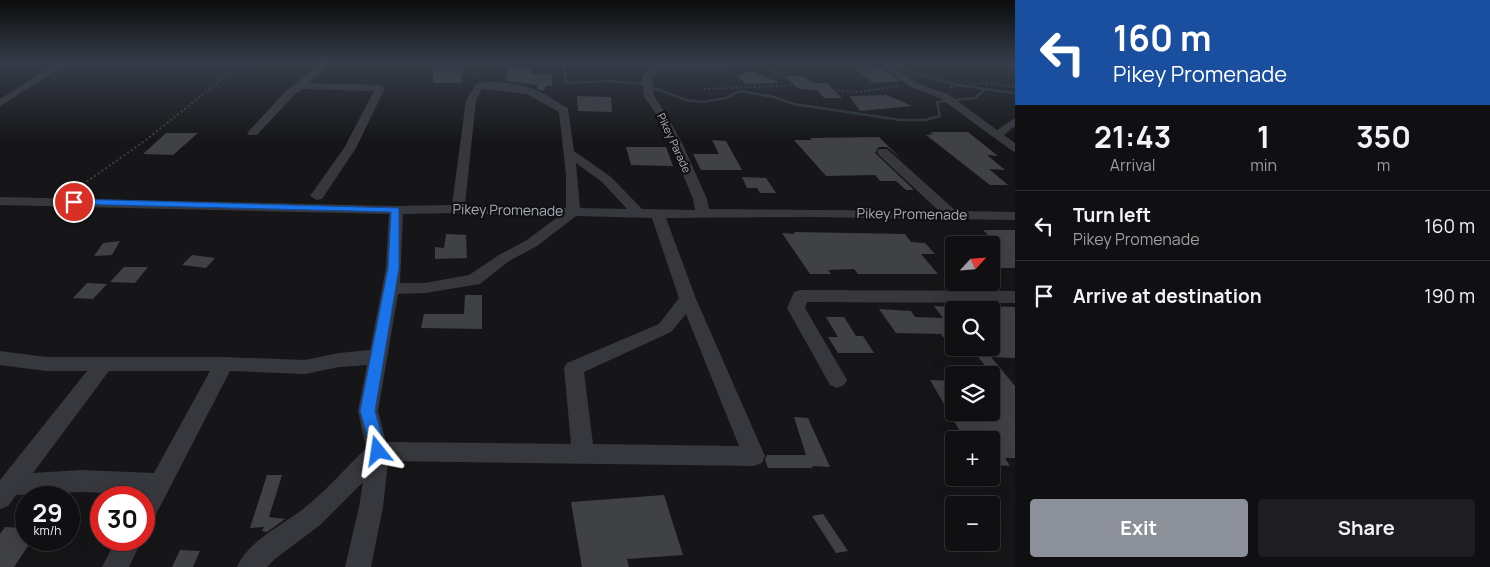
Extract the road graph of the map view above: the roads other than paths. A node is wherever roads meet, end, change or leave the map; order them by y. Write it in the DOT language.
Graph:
graph roads {
  1 [pos="22,89"];
  2 [pos="296,89"];
  3 [pos="379,89"];
  4 [pos="477,89"];
  5 [pos="512,89"];
  6 [pos="648,89"];
  7 [pos="926,89"];
  8 [pos="0,103"];
  9 [pos="1015,121"];
  10 [pos="253,133"];
  11 [pos="997,134"];
  12 [pos="1015,148"];
  13 [pos="883,152"];
  14 [pos="568,153"];
  15 [pos="317,196"];
  16 [pos="0,201"];
  17 [pos="458,208"];
  18 [pos="396,210"];
  19 [pos="573,212"];
  20 [pos="638,213"];
  21 [pos="658,214"];
  22 [pos="951,214"];
  23 [pos="703,215"];
  24 [pos="1015,216"];
  25 [pos="391,289"];
  26 [pos="1015,297"];
  27 [pos="688,298"];
  28 [pos="377,357"];
  29 [pos="0,358"];
  30 [pos="104,364"];
  31 [pos="224,364"];
  32 [pos="837,380"];
  33 [pos="378,451"];
  34 [pos="583,454"];
  35 [pos="161,484"];
  36 [pos="5,492"];
  37 [pos="155,495"];
  38 [pos="124,551"];
  39 [pos="115,567"];
  40 [pos="250,567"];
  41 [pos="358,567"];
  1 -- 8 [label="street"];
  2 -- 10 [label="street"];
  3 -- 15 [label="street"];
  4 -- 17 [label="street"];
  5 -- 14 [label="street"];
  6 -- 23 [label="street, Pikey Parade"];
  7 -- 11 [label="street"];
  9 -- 11 [label="street"];
  11 -- 12 [label="street"];
  13 -- 22 [label="street"];
  14 -- 19 [label="street"];
  14 -- 20 [label="street"];
  16 -- 18 [label="street, Pikey Promenade"];
  17 -- 18 [label="street, Pikey Promenade"];
  17 -- 19 [label="street, Pikey Promenade"];
  18 -- 25 [label="street"];
  19 -- 20 [label="street, Pikey Promenade"];
  19 -- 25 [label="street"];
  20 -- 21 [label="street, Pikey Promenade"];
  21 -- 23 [label="street, Pikey Promenade"];
  21 -- 27 [label="street"];
  22 -- 23 [label="street, Pikey Promenade"];
  22 -- 24 [label="street, Pikey Promenade"];
  25 -- 28 [label="street"];
  26 -- 32 [label="street"];
  27 -- 34 [label="street"];
  27 -- 34 [label="street"];
  28 -- 31 [label="street"];
  28 -- 33 [label="street"];
  29 -- 30 [label="street"];
  30 -- 31 [label="street"];
  30 -- 36 [label="street"];
  31 -- 35 [label="street"];
  33 -- 34 [label="street"];
  33 -- 40 [label="street"];
  33 -- 41 [label="street"];
  35 -- 36 [label="street"];
  35 -- 37 [label="street"];
  38 -- 39 [label="street"];
}
